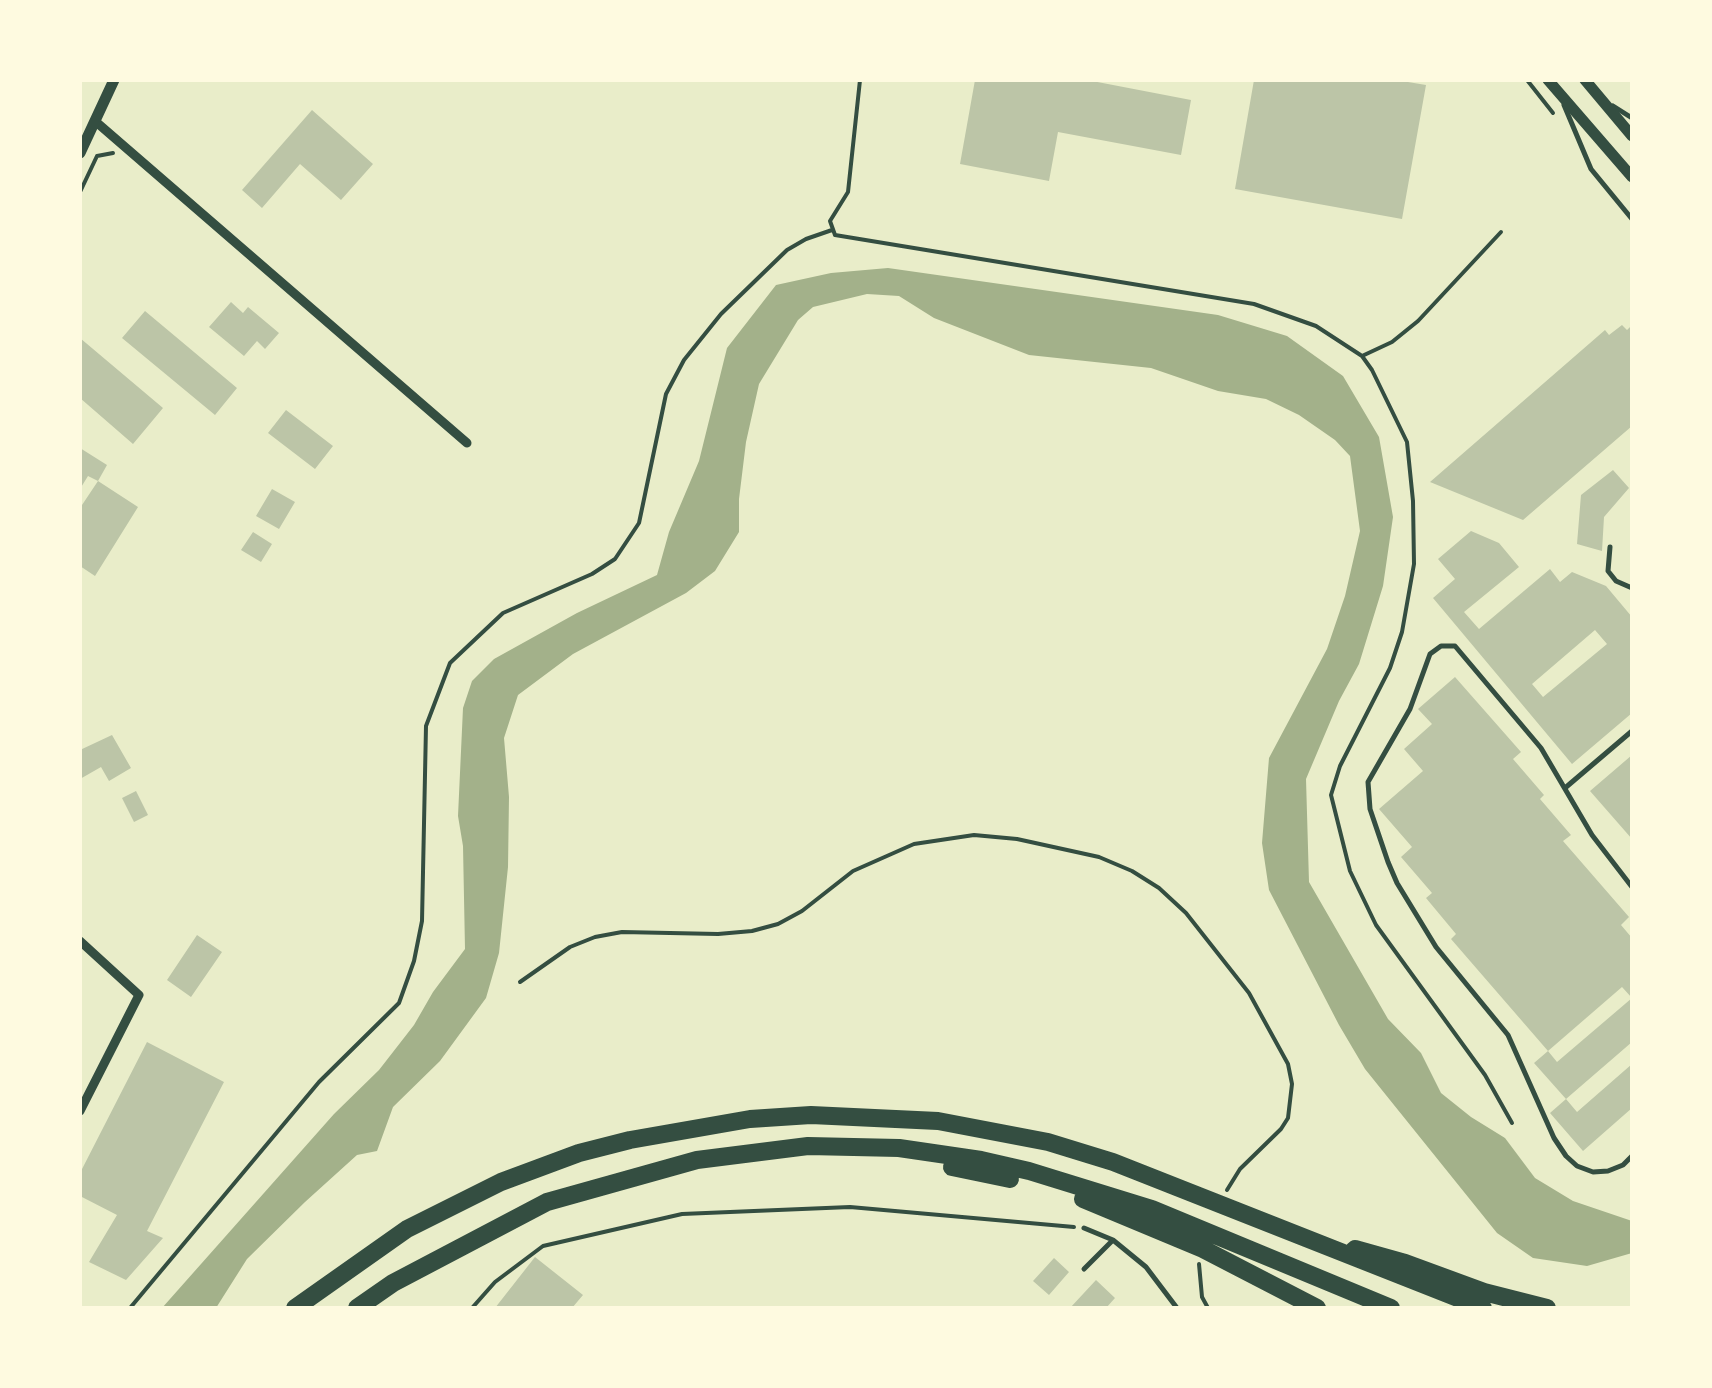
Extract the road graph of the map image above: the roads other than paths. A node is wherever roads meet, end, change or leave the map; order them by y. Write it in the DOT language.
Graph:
graph roads {
  1 [pos="114,80"];
  2 [pos="1552,84"];
  3 [pos="1589,85"];
  4 [pos="1632,118"];
  5 [pos="95,121"];
  6 [pos="1632,136"];
  7 [pos="80,152"];
  8 [pos="1632,177"];
  9 [pos="1632,219"];
  10 [pos="468,443"];
  11 [pos="1610,547"];
  12 [pos="1632,588"];
  13 [pos="1632,731"];
  14 [pos="1565,788"];
  15 [pos="1632,887"];
  16 [pos="80,941"];
  17 [pos="80,1112"];
  18 [pos="1632,1156"];
  19 [pos="1150,1217"];
  20 [pos="1084,1228"];
  21 [pos="1278,1228"];
  22 [pos="1113,1240"];
  23 [pos="1084,1269"];
  24 [pos="294,1308"];
  25 [pos="357,1308"];
  26 [pos="1177,1308"];
  27 [pos="1317,1308"];
  28 [pos="1391,1308"];
  29 [pos="1482,1308"];
  30 [pos="1546,1308"];
  1 -- 5 [label="street"];
  2 -- 8 [label="street"];
  2 -- 9 [label="lane"];
  3 -- 4 [label="lane"];
  3 -- 6 [label="street"];
  5 -- 7 [label="street"];
  5 -- 10 [label="street"];
  11 -- 12 [label="lane"];
  13 -- 14 [label="lane"];
  14 -- 15 [label="lane"];
  14 -- 18 [label="lane"];
  16 -- 17 [label="street"];
  19 -- 25 [label="highway"];
  19 -- 27 [label="highway"];
  19 -- 28 [label="highway"];
  20 -- 22 [label="lane"];
  21 -- 24 [label="highway"];
  21 -- 29 [label="highway"];
  21 -- 30 [label="highway"];
  22 -- 23 [label="lane"];
  22 -- 26 [label="lane"];
}
